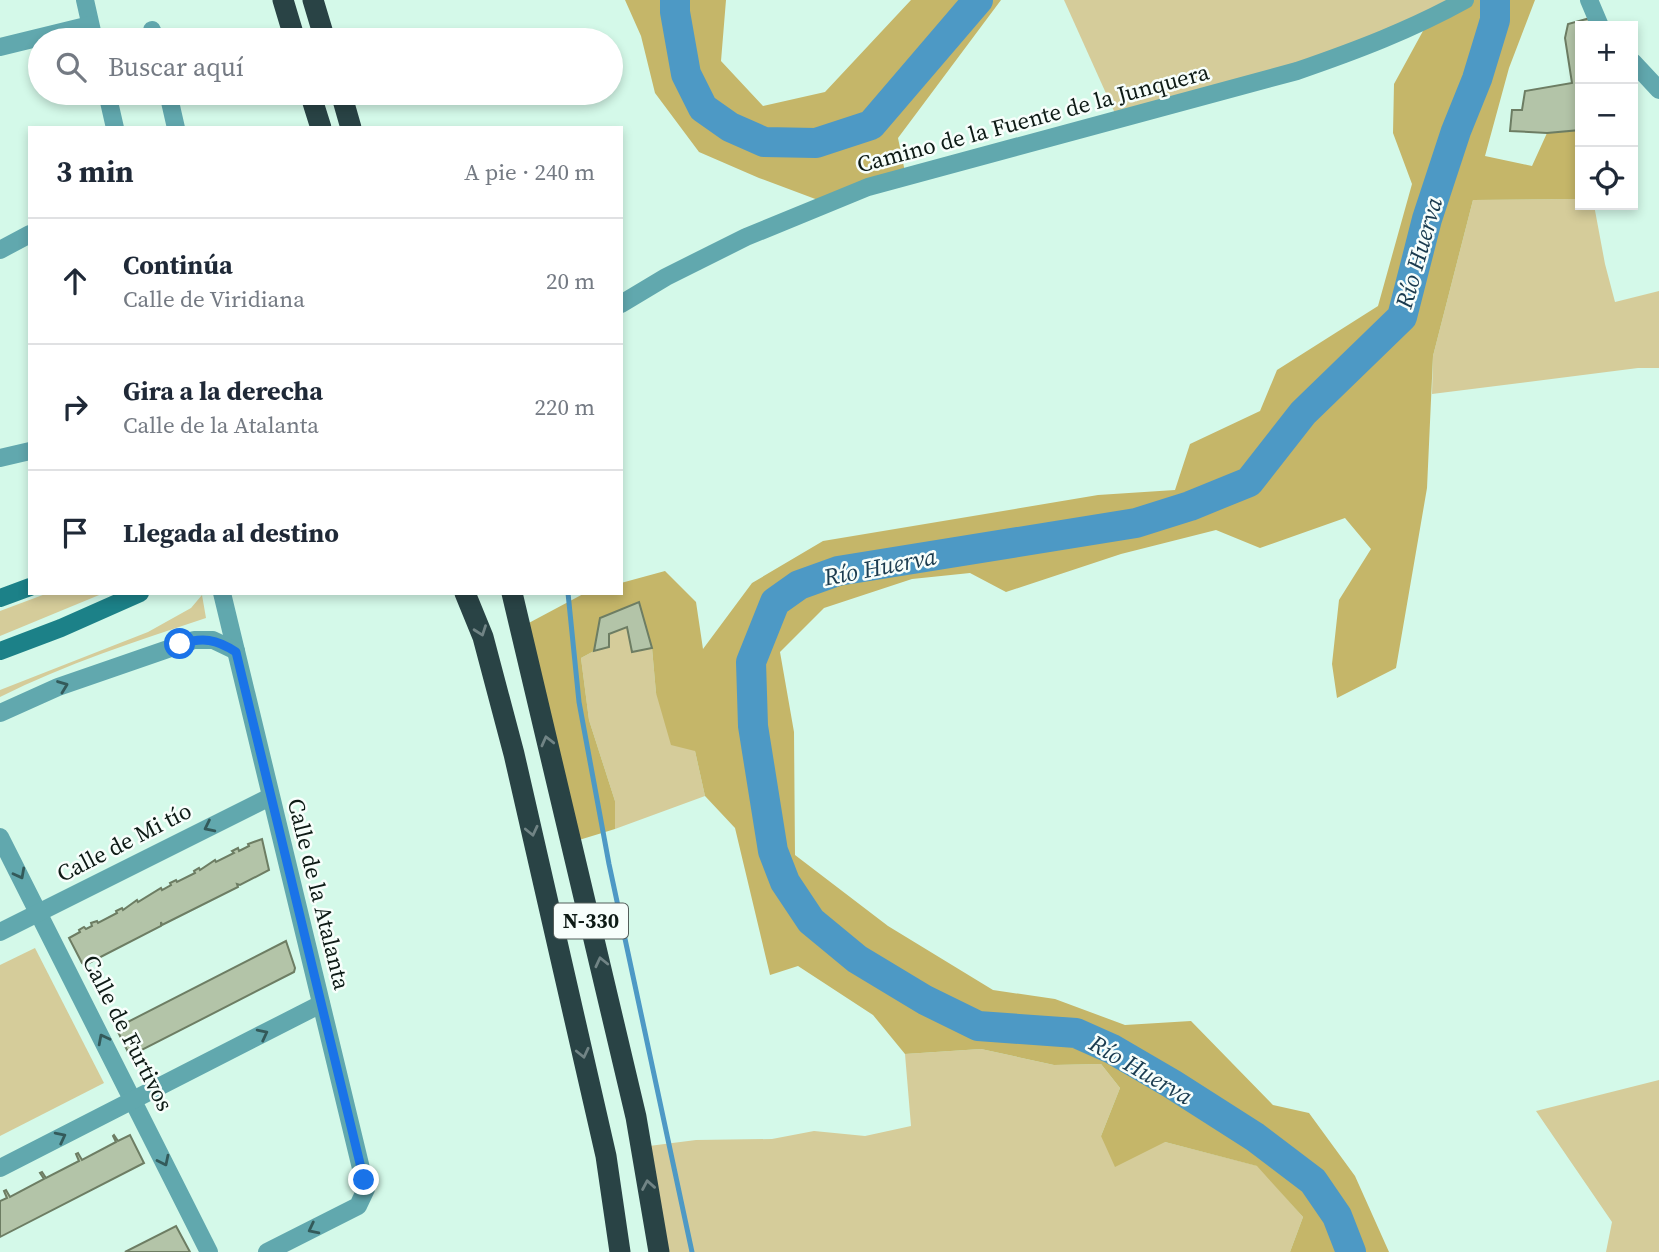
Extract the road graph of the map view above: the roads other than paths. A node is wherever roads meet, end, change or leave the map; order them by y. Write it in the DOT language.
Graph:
graph roads {
  1 [pos="85,0"];
  2 [pos="284,0"];
  3 [pos="313,0"];
  4 [pos="1465,0"];
  5 [pos="1589,0"];
  6 [pos="1598,21"];
  7 [pos="91,28"];
  8 [pos="292,28"];
  9 [pos="321,28"];
  10 [pos="28,43"];
  11 [pos="0,47"];
  12 [pos="1638,67"];
  13 [pos="1659,90"];
  14 [pos="110,105"];
  15 [pos="171,105"];
  16 [pos="313,105"];
  17 [pos="344,105"];
  18 [pos="115,126"];
  19 [pos="176,126"];
  20 [pos="319,126"];
  21 [pos="350,126"];
  22 [pos="28,235"];
  23 [pos="0,250"];
  24 [pos="623,303"];
  25 [pos="28,451"];
  26 [pos="0,458"];
  27 [pos="28,588"];
  28 [pos="135,595"];
  29 [pos="222,595"];
  30 [pos="466,595"];
  31 [pos="512,595"];
  32 [pos="0,598"];
  33 [pos="0,651"];
  34 [pos="236,652"];
  35 [pos="0,713"];
  36 [pos="270,797"];
  37 [pos="0,837"];
  38 [pos="39,912"];
  39 [pos="0,932"];
  40 [pos="321,1004"];
  41 [pos="134,1100"];
  42 [pos="0,1168"];
  43 [pos="209,1252"];
  44 [pos="267,1252"];
  45 [pos="620,1252"];
  46 [pos="659,1252"];
  1 -- 7 [label="street"];
  2 -- 8 [label="highway"];
  3 -- 9 [label="highway"];
  4 -- 24 [label="street, Camino de la Fuente de la Junquera"];
  5 -- 6 [label="street"];
  10 -- 11 [label="street"];
  12 -- 13 [label="street"];
  14 -- 18 [label="street"];
  15 -- 19 [label="street"];
  16 -- 20 [label="highway"];
  17 -- 21 [label="highway"];
  22 -- 23 [label="street"];
  25 -- 26 [label="street"];
  27 -- 32 [label="main road"];
  28 -- 33 [label="main road"];
  29 -- 34 [label="street, Calle de la Atalanta"];
  30 -- 45 [label="highway, N-330, one-way"];
  46 -- 31 [label="highway, N-330, one-way"];
  35 -- 34 [label="street, one-way"];
  34 -- 36 [label="street, Calle de la Atalanta"];
  36 -- 38 [label="street, Calle de Mi tío, one-way"];
  36 -- 40 [label="street, Calle de la Atalanta"];
  37 -- 38 [label="street, Calle de Furtivos, one-way"];
  38 -- 39 [label="street, Calle de Mi tío"];
  41 -- 38 [label="street, Calle de Furtivos, one-way"];
  41 -- 40 [label="street, one-way"];
  40 -- 44 [label="street, Calle de la Atalanta, one-way"];
  42 -- 41 [label="street, one-way"];
  41 -- 43 [label="street, Calle de Furtivos, one-way"];
}
